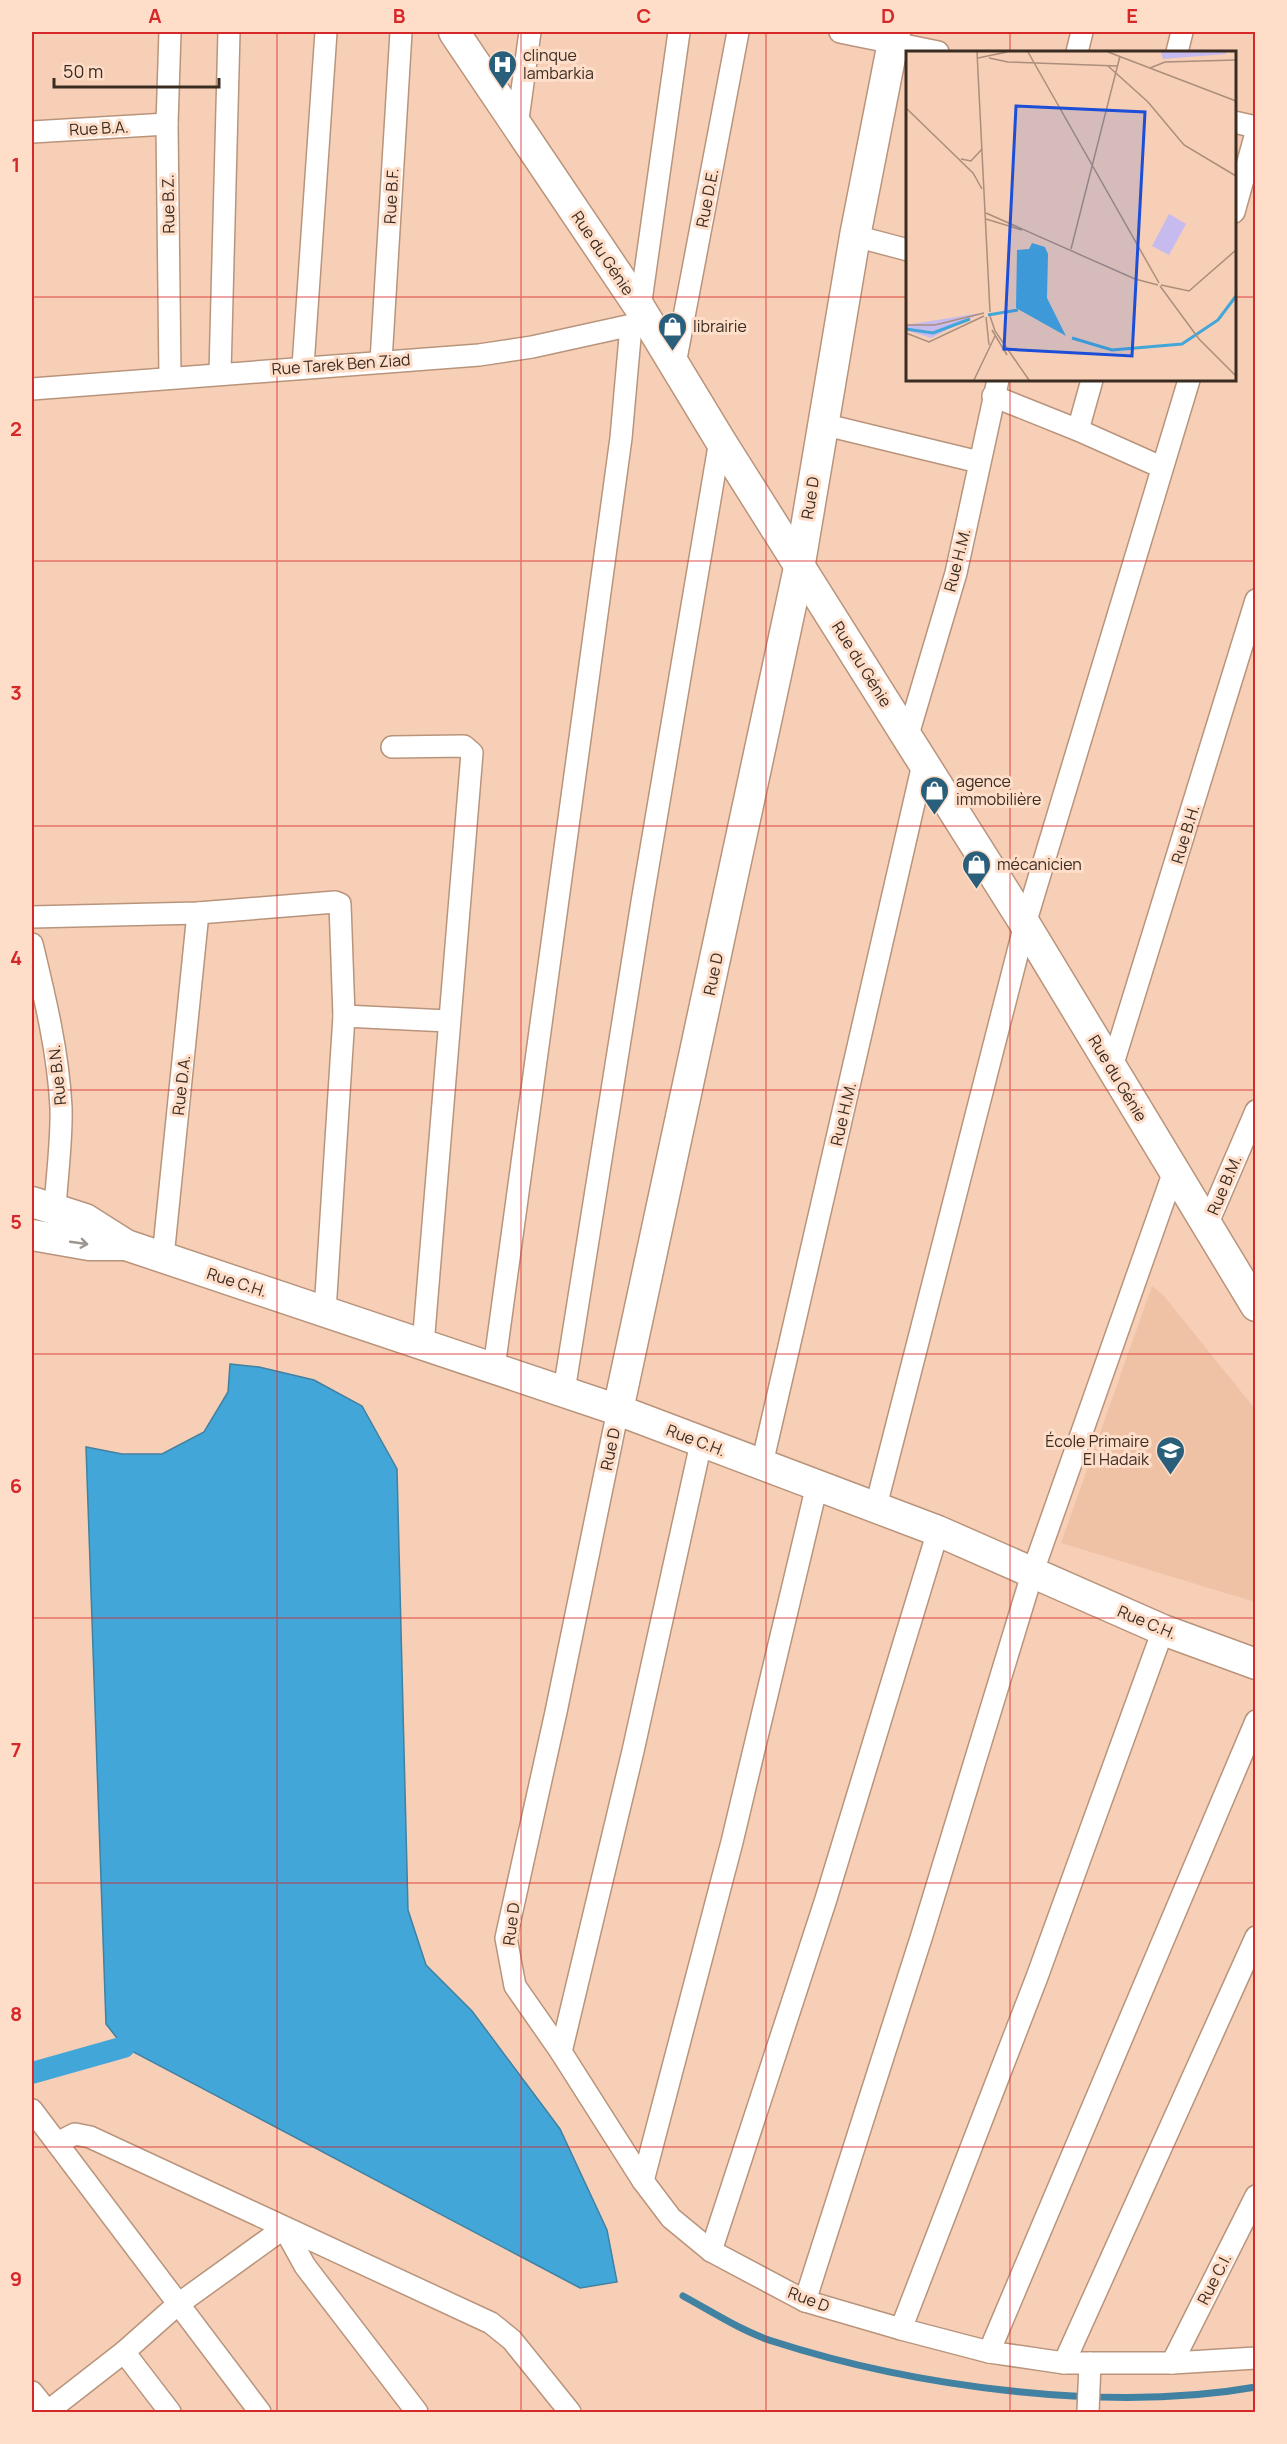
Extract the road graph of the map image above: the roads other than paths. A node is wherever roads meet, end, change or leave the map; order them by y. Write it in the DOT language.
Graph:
graph roads {
  1 [pos="170,32"];
  2 [pos="229,32"];
  3 [pos="326,32"];
  4 [pos="401,32"];
  5 [pos="454,32"];
  6 [pos="530,32"];
  7 [pos="679,32"];
  8 [pos="738,32"];
  9 [pos="840,32"];
  10 [pos="1082,32"];
  11 [pos="1182,32"];
  12 [pos="894,37"];
  13 [pos="935,51"];
  14 [pos="1077,51"];
  15 [pos="1177,51"];
  16 [pos="1236,122"];
  17 [pos="167,124"];
  18 [pos="517,126"];
  19 [pos="1256,127"];
  20 [pos="32,132"];
  21 [pos="1256,133"];
  22 [pos="1236,205"];
  23 [pos="855,236"];
  24 [pos="906,249"];
  25 [pos="640,318"];
  26 [pos="381,360"];
  27 [pos="675,364"];
  28 [pos="303,366"];
  29 [pos="220,373"];
  30 [pos="170,377"];
  31 [pos="1092,381"];
  32 [pos="1189,381"];
  33 [pos="995,388"];
  34 [pos="32,389"];
  35 [pos="822,424"];
  36 [pos="1078,430"];
  37 [pos="720,440"];
  38 [pos="979,462"];
  39 [pos="1161,467"];
  40 [pos="800,563"];
  41 [pos="1256,600"];
  42 [pos="907,738"];
  43 [pos="392,747"];
  44 [pos="923,764"];
  45 [pos="198,913"];
  46 [pos="32,917"];
  47 [pos="1025,924"];
  48 [pos="32,944"];
  49 [pos="344,1016"];
  50 [pos="448,1021"];
  51 [pos="1112,1067"];
  52 [pos="1256,1111"];
  53 [pos="1173,1174"];
  54 [pos="43,1205"];
  55 [pos="1207,1225"];
  56 [pos="32,1235"];
  57 [pos="126,1245"];
  58 [pos="164,1257"];
  59 [pos="1256,1306"];
  60 [pos="325,1311"];
  61 [pos="423,1345"];
  62 [pos="494,1368"];
  63 [pos="564,1391"];
  64 [pos="618,1410"];
  65 [pos="701,1443"];
  66 [pos="762,1464"];
  67 [pos="817,1485"];
  68 [pos="876,1506"];
  69 [pos="938,1531"];
  70 [pos="1033,1571"];
  71 [pos="1162,1630"];
  72 [pos="1256,1665"];
  73 [pos="1256,1720"];
  74 [pos="1256,1937"];
  75 [pos="561,2052"];
  76 [pos="32,2110"];
  77 [pos="57,2144"];
  78 [pos="643,2181"];
  79 [pos="1256,2196"];
  80 [pos="284,2228"];
  81 [pos="711,2251"];
  82 [pos="805,2301"];
  83 [pos="177,2305"];
  84 [pos="901,2329"];
  85 [pos="124,2352"];
  86 [pos="989,2352"];
  87 [pos="1254,2356"];
  88 [pos="1064,2363"];
  89 [pos="1090,2363"];
  90 [pos="1172,2363"];
  91 [pos="32,2392"];
  92 [pos="47,2412"];
  93 [pos="170,2412"];
  94 [pos="260,2412"];
  95 [pos="417,2412"];
  96 [pos="570,2412"];
  97 [pos="1088,2412"];
  1 -- 17 [label="street, Rue B.Z."];
  2 -- 29 [label="street"];
  3 -- 28 [label="street"];
  4 -- 26 [label="street, Rue B.F."];
  5 -- 18 [label="street, Rue du Génie"];
  6 -- 18 [label="street"];
  7 -- 25 [label="street"];
  8 -- 27 [label="street, Rue D.E."];
  9 -- 12 [label="street"];
  10 -- 14 [label="street"];
  11 -- 15 [label="street"];
  12 -- 13 [label="street"];
  12 -- 23 [label="street, Rue D"];
  16 -- 19 [label="street"];
  17 -- 20 [label="street, Rue B.A."];
  17 -- 30 [label="street, Rue B.Z."];
  18 -- 25 [label="street, Rue du Génie"];
  21 -- 22 [label="street"];
  23 -- 24 [label="street"];
  23 -- 35 [label="street, Rue D"];
  25 -- 26 [label="street, Rue Tarek Ben Ziad"];
  25 -- 27 [label="street, Rue du Génie"];
  25 -- 62 [label="street"];
  26 -- 28 [label="street, Rue Tarek Ben Ziad"];
  27 -- 37 [label="street, Rue du Génie"];
  28 -- 29 [label="street, Rue Tarek Ben Ziad"];
  29 -- 30 [label="street, Rue Tarek Ben Ziad"];
  30 -- 34 [label="street, Rue Tarek Ben Ziad"];
  31 -- 36 [label="street"];
  32 -- 39 [label="street"];
  33 -- 36 [label="street"];
  33 -- 38 [label="street, Rue H.M."];
  35 -- 38 [label="street"];
  35 -- 40 [label="street, Rue D"];
  36 -- 39 [label="street"];
  37 -- 40 [label="street, Rue du Génie"];
  37 -- 63 [label="street"];
  38 -- 42 [label="street, Rue H.M."];
  39 -- 47 [label="street"];
  40 -- 42 [label="street, Rue du Génie"];
  40 -- 64 [label="street, Rue D"];
  41 -- 51 [label="street, Rue B.H."];
  42 -- 44 [label="street, Rue du Génie"];
  43 -- 50 [label="street"];
  44 -- 47 [label="street, Rue du Génie"];
  44 -- 66 [label="street, Rue H.M."];
  45 -- 46 [label="street"];
  45 -- 49 [label="street"];
  45 -- 58 [label="street, Rue D.A."];
  47 -- 51 [label="street, Rue du Génie"];
  47 -- 68 [label="street"];
  48 -- 54 [label="street, Rue B.N."];
  49 -- 50 [label="street"];
  49 -- 60 [label="street"];
  50 -- 61 [label="street"];
  51 -- 53 [label="street, Rue du Génie"];
  52 -- 55 [label="street, Rue B.M."];
  53 -- 55 [label="street, Rue du Génie"];
  53 -- 70 [label="street"];
  54 -- 57 [label="street, Rue C.H."];
  55 -- 59 [label="street, Rue du Génie"];
  56 -- 57 [label="street, Rue C.H., one-way"];
  57 -- 58 [label="street, Rue C.H."];
  58 -- 60 [label="street, Rue C.H."];
  60 -- 61 [label="street, Rue C.H."];
  61 -- 62 [label="street, Rue C.H."];
  62 -- 63 [label="street, Rue C.H."];
  63 -- 64 [label="street, Rue C.H."];
  64 -- 65 [label="street, Rue C.H."];
  64 -- 75 [label="street, Rue D"];
  65 -- 66 [label="street, Rue C.H."];
  65 -- 75 [label="street"];
  66 -- 67 [label="street, Rue C.H."];
  67 -- 68 [label="street, Rue C.H."];
  67 -- 78 [label="street"];
  68 -- 69 [label="street, Rue C.H."];
  69 -- 70 [label="street, Rue C.H."];
  69 -- 81 [label="street"];
  70 -- 71 [label="street, Rue C.H."];
  70 -- 82 [label="street"];
  71 -- 72 [label="street, Rue C.H."];
  71 -- 84 [label="street"];
  73 -- 86 [label="street"];
  74 -- 88 [label="street"];
  75 -- 78 [label="street, Rue D"];
  76 -- 77 [label="street"];
  77 -- 80 [label="street"];
  77 -- 83 [label="street"];
  78 -- 81 [label="street, Rue D"];
  79 -- 90 [label="street, Rue C.I."];
  80 -- 83 [label="street"];
  80 -- 95 [label="street"];
  80 -- 96 [label="street"];
  81 -- 82 [label="street, Rue D"];
  82 -- 84 [label="street, Rue D"];
  83 -- 85 [label="street"];
  83 -- 94 [label="street"];
  84 -- 86 [label="street, Rue D"];
  85 -- 92 [label="street"];
  85 -- 93 [label="street"];
  86 -- 88 [label="street, Rue D"];
  87 -- 90 [label="street, Rue D"];
  88 -- 89 [label="street, Rue D"];
  89 -- 90 [label="street, Rue D"];
  89 -- 97 [label="street"];
  91 -- 92 [label="street"];
}
